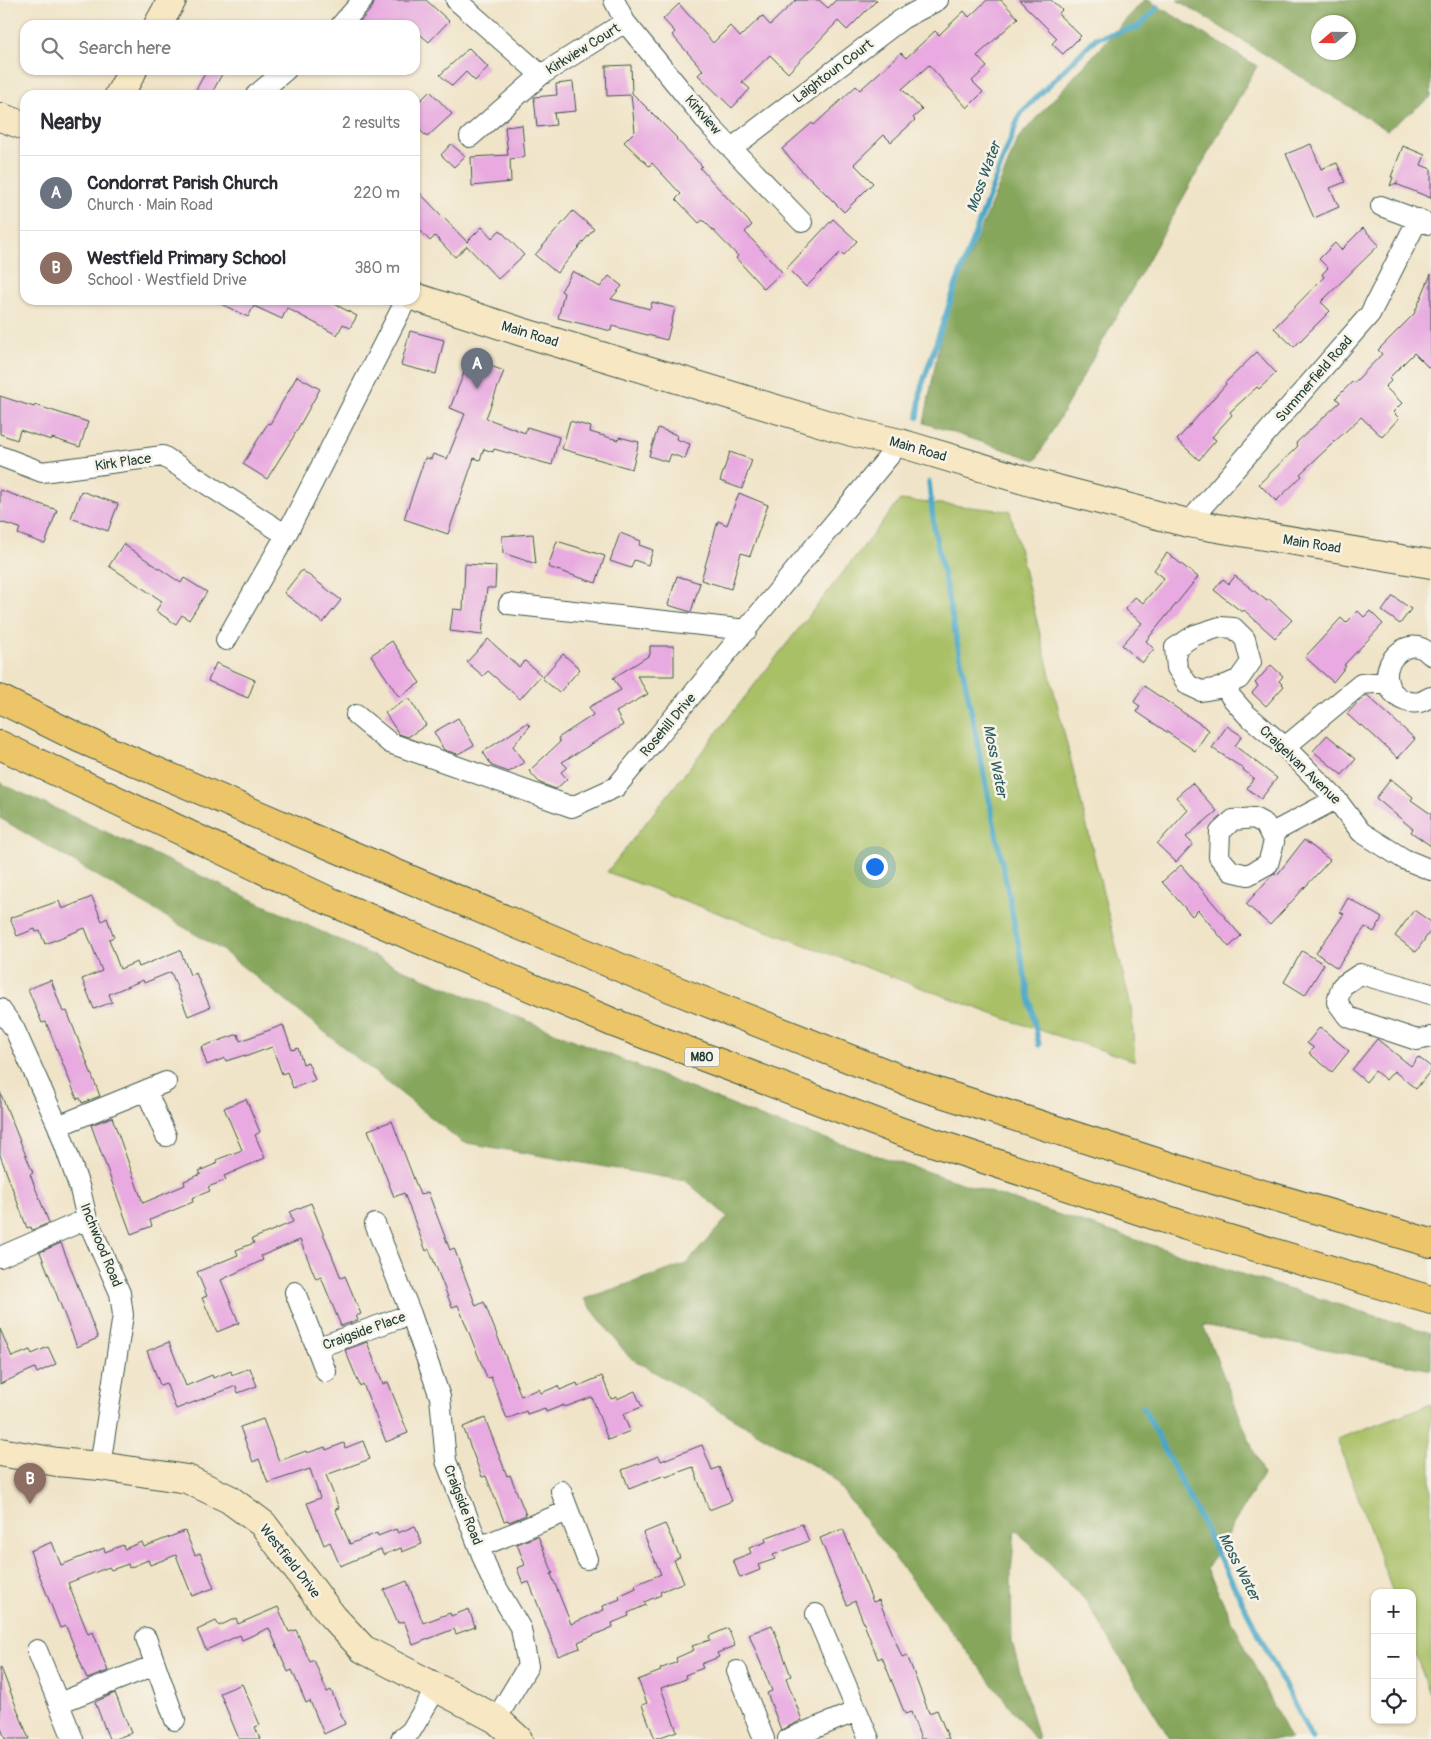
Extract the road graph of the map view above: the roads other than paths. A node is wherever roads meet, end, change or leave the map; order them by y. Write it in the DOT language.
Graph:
graph roads {
  1 [pos="172,0"];
  2 [pos="363,0"];
  3 [pos="456,0"];
  4 [pos="614,0"];
  5 [pos="938,0"];
  6 [pos="161,20"];
  7 [pos="345,20"];
  8 [pos="624,22"];
  9 [pos="130,75"];
  10 [pos="280,75"];
  11 [pos="541,75"];
  12 [pos="123,90"];
  13 [pos="262,90"];
  14 [pos="0,117"];
  15 [pos="20,124"];
  16 [pos="470,137"];
  17 [pos="732,148"];
  18 [pos="1381,206"];
  19 [pos="802,222"];
  20 [pos="1425,222"];
  21 [pos="420,299"];
  22 [pos="403,305"];
  23 [pos="900,443"];
  24 [pos="0,456"];
  25 [pos="1188,523"];
  26 [pos="286,534"];
  27 [pos="1431,564"];
  28 [pos="510,604"];
  29 [pos="747,630"];
  30 [pos="226,640"];
  31 [pos="1431,655"];
  32 [pos="1388,682"];
  33 [pos="1225,685"];
  34 [pos="1431,697"];
  35 [pos="0,699"];
  36 [pos="356,715"];
  37 [pos="0,745"];
  38 [pos="1285,747"];
  39 [pos="1336,799"];
  40 [pos="1270,834"];
  41 [pos="1431,870"];
  42 [pos="1429,991"];
  43 [pos="0,1009"];
  44 [pos="1431,1037"];
  45 [pos="166,1082"];
  46 [pos="146,1090"];
  47 [pos="58,1126"];
  48 [pos="166,1136"];
  49 [pos="88,1219"];
  50 [pos="375,1224"];
  51 [pos="1431,1244"];
  52 [pos="1,1265"];
  53 [pos="295,1292"];
  54 [pos="1431,1300"];
  55 [pos="412,1314"];
  56 [pos="316,1348"];
  57 [pos="326,1372"];
  58 [pos="0,1452"];
  59 [pos="100,1466"];
  60 [pos="561,1491"];
  61 [pos="568,1511"];
  62 [pos="479,1547"];
  63 [pos="588,1559"];
  64 [pos="816,1614"];
  65 [pos="146,1638"];
  66 [pos="37,1650"];
  67 [pos="155,1665"];
  68 [pos="737,1671"];
  69 [pos="437,1687"];
  70 [pos="59,1703"];
  71 [pos="857,1711"];
  72 [pos="496,1719"];
  73 [pos="174,1720"];
  74 [pos="74,1739"];
  75 [pos="401,1739"];
  76 [pos="518,1739"];
  77 [pos="764,1739"];
  78 [pos="788,1739"];
  79 [pos="869,1739"];
  1 -- 6 [label="street"];
  2 -- 7 [label="street"];
  3 -- 11 [label="street, Kirkview Court"];
  4 -- 8 [label="street, Kirkview"];
  5 -- 17 [label="street, Laightoun Court"];
  8 -- 11 [label="street, Kirkview Court"];
  8 -- 17 [label="street, Kirkview"];
  9 -- 12 [label="street"];
  10 -- 13 [label="street"];
  11 -- 16 [label="street, Kirkview Court"];
  14 -- 15 [label="street"];
  17 -- 19 [label="street, Kirkview"];
  18 -- 20 [label="street, Summerfield Road"];
  20 -- 25 [label="street, Summerfield Road"];
  21 -- 23 [label="street, Main Road"];
  22 -- 26 [label="street"];
  23 -- 25 [label="street, Main Road"];
  23 -- 29 [label="street, Rosehill Drive"];
  24 -- 26 [label="street, Kirk Place"];
  25 -- 27 [label="street, Main Road"];
  26 -- 30 [label="street"];
  28 -- 29 [label="street"];
  29 -- 36 [label="street, Rosehill Drive"];
  31 -- 32 [label="street"];
  32 -- 34 [label="street"];
  32 -- 38 [label="street"];
  33 -- 38 [label="street, Craigelvan Avenue"];
  35 -- 51 [label="highway"];
  37 -- 54 [label="highway, M80"];
  38 -- 39 [label="street, Craigelvan Avenue"];
  39 -- 40 [label="street"];
  39 -- 41 [label="street, Craigelvan Avenue"];
  42 -- 44 [label="street"];
  43 -- 47 [label="street, Inchwood Road"];
  45 -- 46 [label="street"];
  46 -- 47 [label="street"];
  46 -- 48 [label="street"];
  47 -- 49 [label="street, Inchwood Road"];
  49 -- 52 [label="street"];
  49 -- 59 [label="street, Inchwood Road"];
  50 -- 55 [label="street, Craigside Road"];
  53 -- 56 [label="street, Craigside Place"];
  55 -- 56 [label="street, Craigside Place"];
  55 -- 62 [label="street, Craigside Road"];
  56 -- 57 [label="street, Craigside Place"];
  58 -- 59 [label="street, Westfield Drive"];
  59 -- 69 [label="street, Westfield Drive"];
  60 -- 61 [label="street"];
  61 -- 62 [label="street"];
  61 -- 63 [label="street"];
  62 -- 72 [label="street, Craigside Road"];
  64 -- 71 [label="street"];
  65 -- 67 [label="street"];
  66 -- 70 [label="street"];
  67 -- 70 [label="street"];
  67 -- 73 [label="street"];
  68 -- 77 [label="street"];
  69 -- 72 [label="street, Westfield Drive"];
  69 -- 75 [label="street"];
  70 -- 74 [label="street"];
  71 -- 78 [label="street"];
  71 -- 79 [label="street"];
  72 -- 76 [label="street, Westfield Drive"];
}
